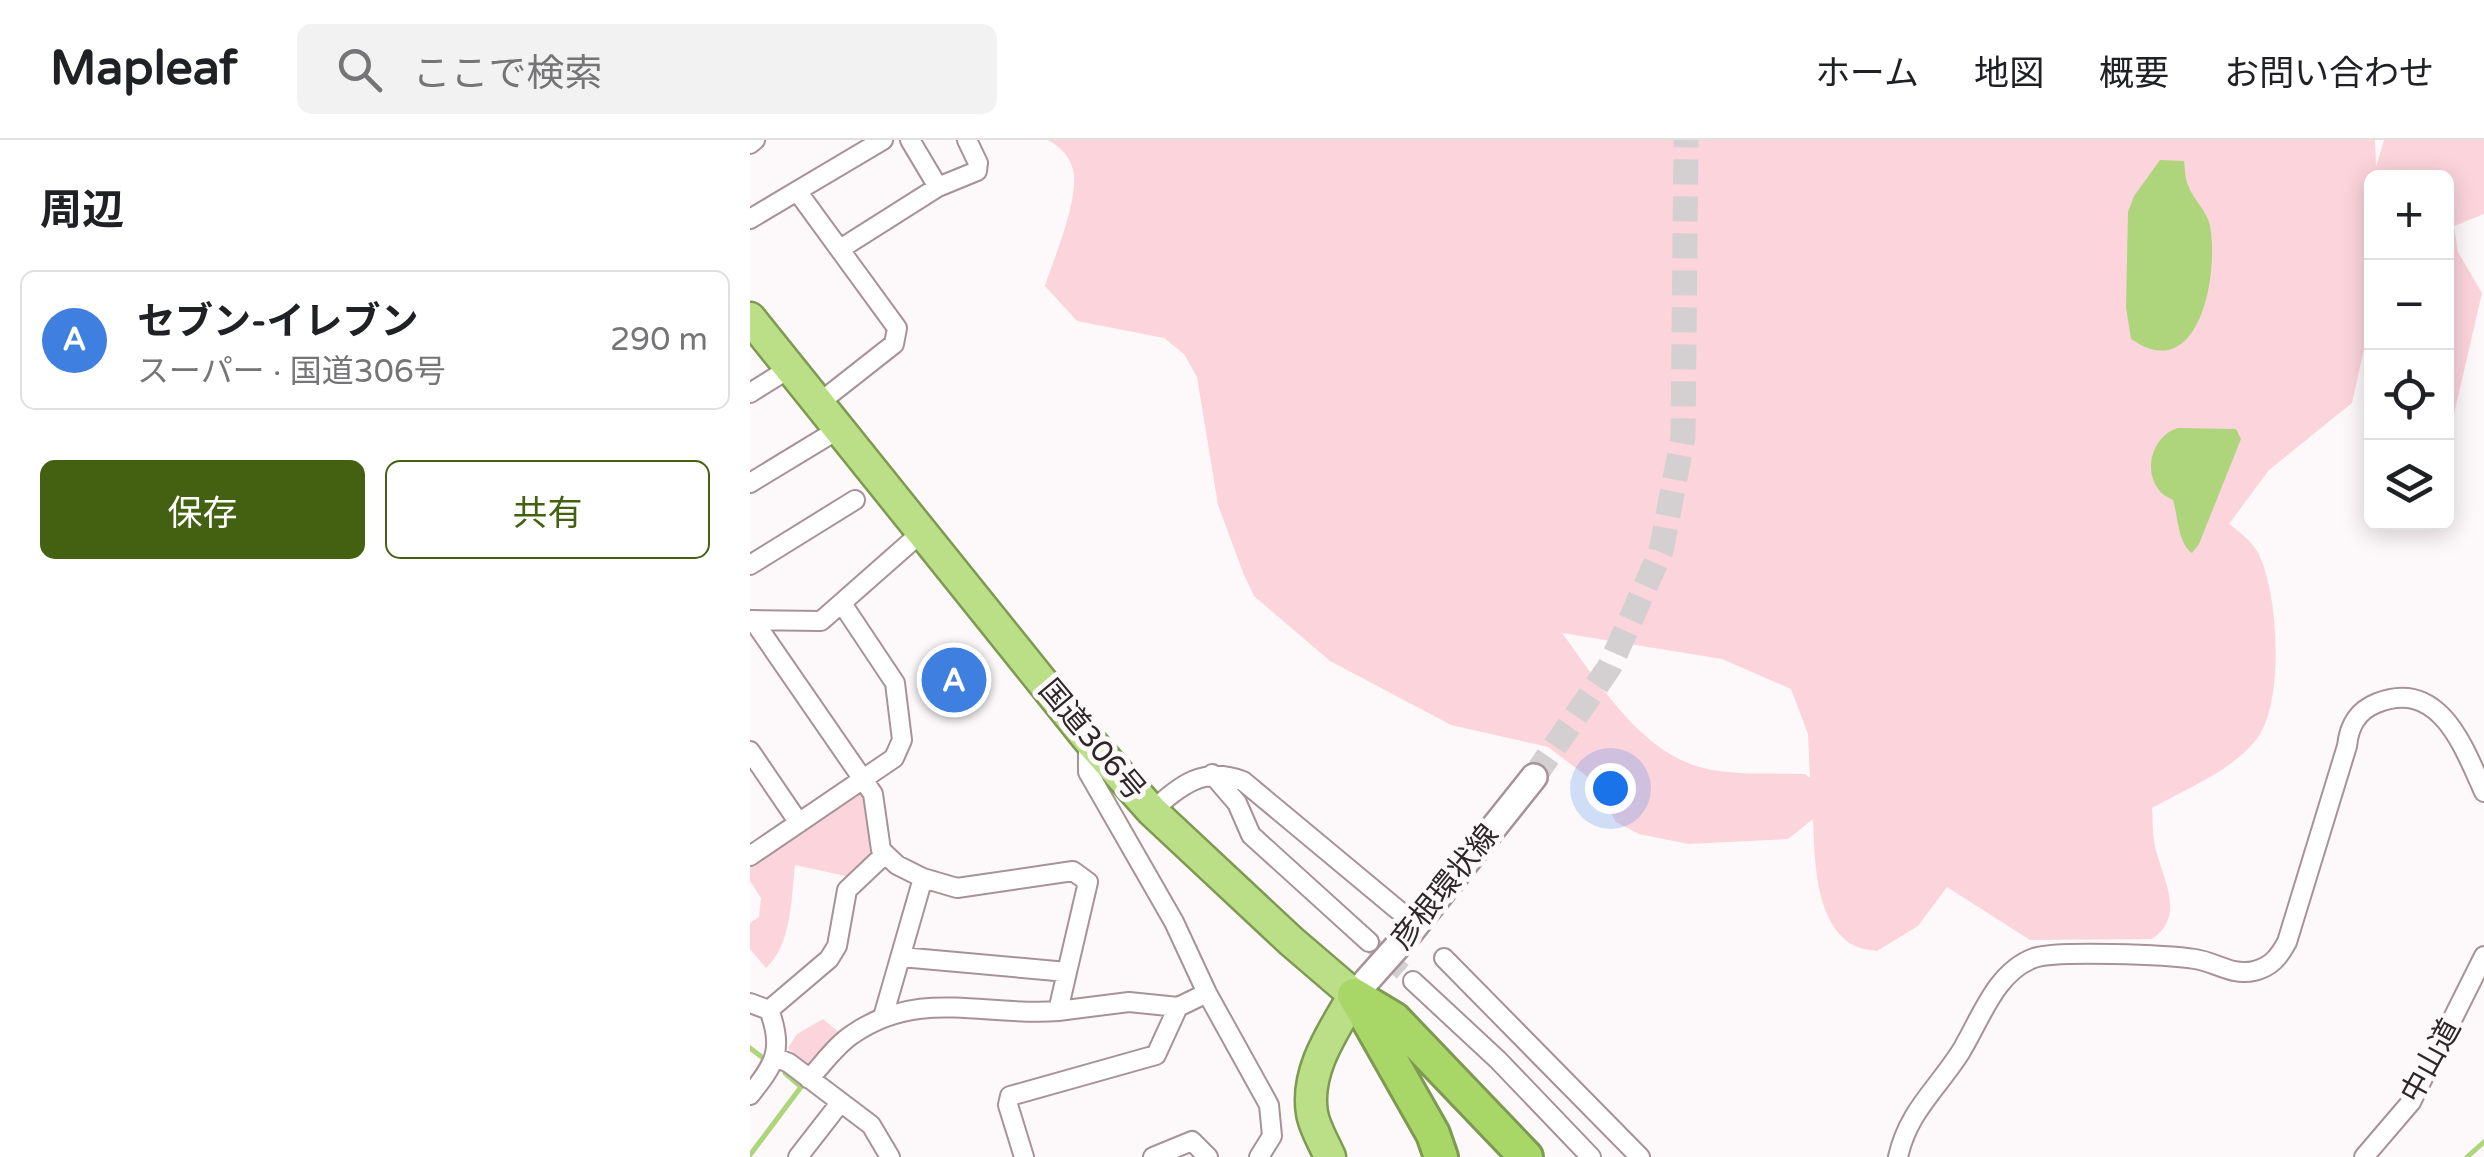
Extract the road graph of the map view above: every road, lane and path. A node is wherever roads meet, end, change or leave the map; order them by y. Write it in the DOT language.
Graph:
graph roads {
  1 [pos="883,140"];
  2 [pos="910,140"];
  3 [pos="967,140"];
  4 [pos="938,187"];
  5 [pos="797,190"];
  6 [pos="750,219"];
  7 [pos="840,250"];
  8 [pos="750,318"];
  9 [pos="790,368"];
  10 [pos="750,393"];
  11 [pos="819,403"];
  12 [pos="839,428"];
  13 [pos="750,483"];
  14 [pos="855,500"];
  15 [pos="922,532"];
  16 [pos="750,565"];
  17 [pos="842,605"];
  18 [pos="752,620"];
  19 [pos="1088,739"];
  20 [pos="750,751"];
  21 [pos="1212,774"];
  22 [pos="1534,776"];
  23 [pos="862,781"];
  24 [pos="2484,792"];
  25 [pos="1152,811"];
  26 [pos="799,823"];
  27 [pos="885,854"];
  28 [pos="750,856"];
  29 [pos="923,878"];
  30 [pos="1398,910"];
  31 [pos="1368,942"];
  32 [pos="2484,956"];
  33 [pos="901,957"];
  34 [pos="1444,958"];
  35 [pos="1067,972"];
  36 [pos="1413,981"];
  37 [pos="1207,993"];
  38 [pos="1354,995"];
  39 [pos="750,1003"];
  40 [pos="1178,1008"];
  41 [pos="768,1010"];
  42 [pos="1058,1011"];
  43 [pos="883,1017"];
  44 [pos="775,1056"];
  45 [pos="809,1078"];
  46 [pos="750,1096"];
  47 [pos="840,1103"];
  48 [pos="798,1157"];
  49 [pos="890,1157"];
  50 [pos="1024,1157"];
  51 [pos="1154,1157"];
  52 [pos="1208,1157"];
  53 [pos="1259,1157"];
  54 [pos="1330,1157"];
  55 [pos="1441,1157"];
  56 [pos="1526,1157"];
  57 [pos="1591,1157"];
  58 [pos="1640,1157"];
  59 [pos="1898,1157"];
  60 [pos="2364,1157"];
  1 -- 5 [label="street"];
  2 -- 4 [label="street"];
  3 -- 4 [label="street"];
  4 -- 7 [label="street"];
  5 -- 6 [label="street"];
  5 -- 7 [label="street"];
  7 -- 11 [label="street"];
  8 -- 9 [label="highway, 国道306号"];
  9 -- 10 [label="street"];
  9 -- 11 [label="highway, 国道306号"];
  11 -- 12 [label="highway, 国道306号"];
  12 -- 13 [label="street"];
  12 -- 15 [label="highway, 国道306号"];
  14 -- 16 [label="street"];
  15 -- 17 [label="street"];
  15 -- 19 [label="highway, 国道306号"];
  17 -- 18 [label="street"];
  17 -- 23 [label="street"];
  18 -- 23 [label="street"];
  19 -- 25 [label="highway, 国道306号"];
  19 -- 37 [label="street"];
  20 -- 26 [label="street"];
  21 -- 25 [label="street"];
  21 -- 30 [label="street"];
  21 -- 31 [label="street"];
  22 -- 38 [label="main road, 彦根環状線"];
  23 -- 26 [label="street"];
  23 -- 27 [label="street"];
  24 -- 59 [label="street"];
  25 -- 38 [label="highway, 国道306号"];
  26 -- 28 [label="street"];
  27 -- 29 [label="street"];
  27 -- 41 [label="street"];
  29 -- 33 [label="street"];
  29 -- 35 [label="street"];
  32 -- 60 [label="street, 中山道"];
  33 -- 35 [label="street"];
  33 -- 43 [label="street"];
  34 -- 58 [label="street"];
  35 -- 42 [label="street"];
  36 -- 57 [label="street"];
  37 -- 40 [label="street"];
  37 -- 53 [label="street"];
  38 -- 54 [label="highway"];
  38 -- 55 [label="highway"];
  38 -- 56 [label="highway"];
  39 -- 41 [label="street"];
  40 -- 42 [label="street"];
  40 -- 50 [label="street"];
  41 -- 44 [label="street"];
  42 -- 43 [label="street"];
  43 -- 45 [label="street"];
  44 -- 45 [label="street"];
  44 -- 46 [label="street"];
  45 -- 47 [label="street"];
  47 -- 48 [label="street"];
  47 -- 49 [label="street"];
  51 -- 52 [label="street"];
}
